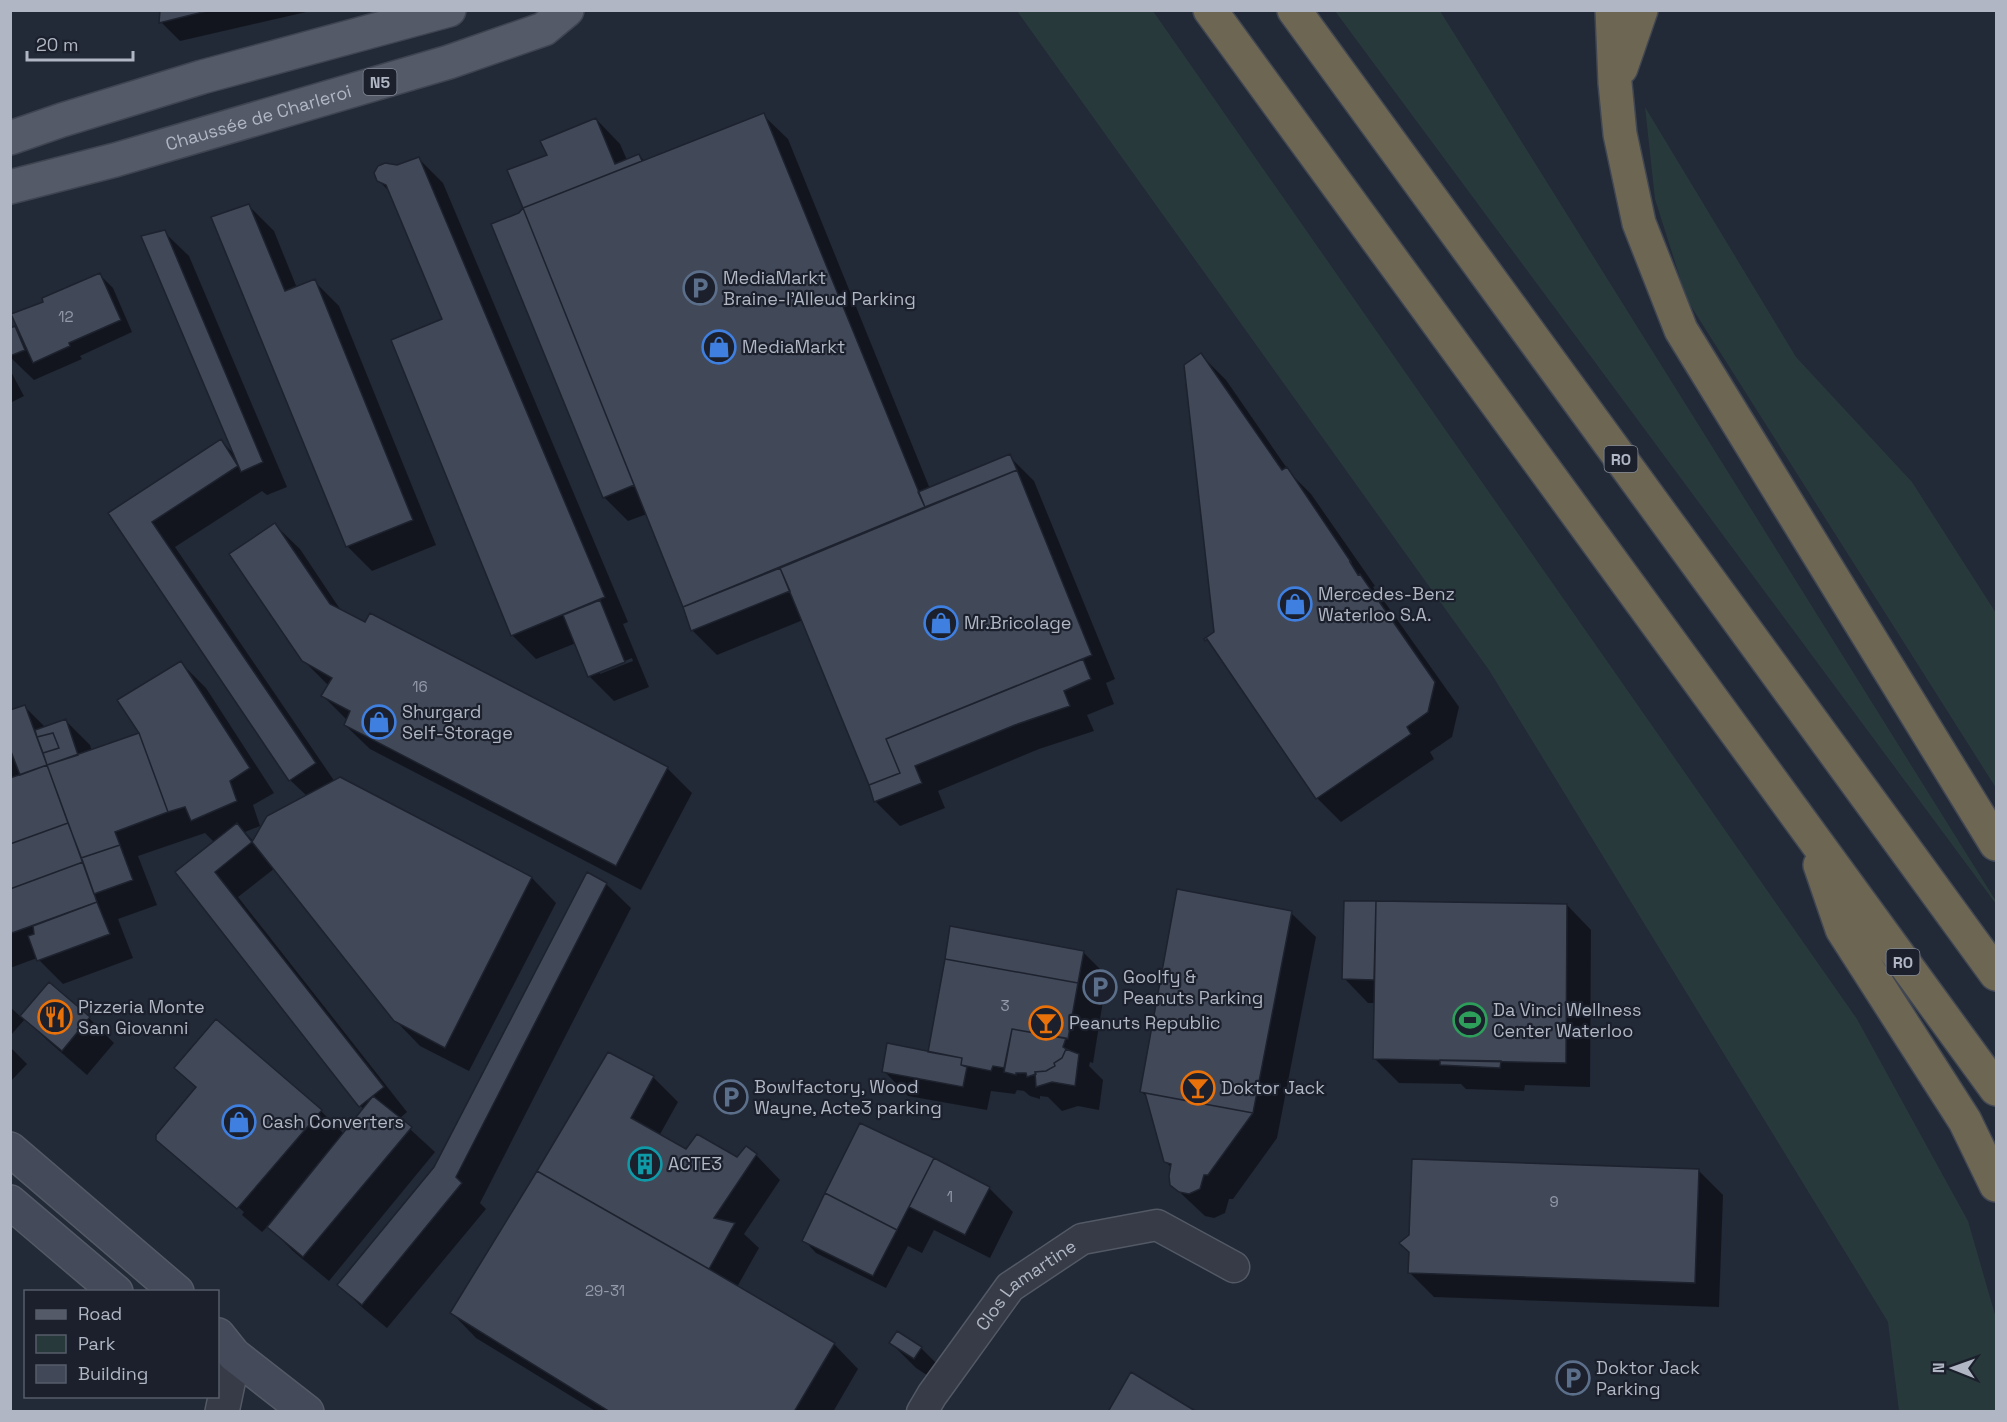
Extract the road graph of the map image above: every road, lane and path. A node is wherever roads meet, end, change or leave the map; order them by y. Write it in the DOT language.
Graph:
graph roads {
  1 [pos="449,10"];
  2 [pos="567,10"];
  3 [pos="1210,10"];
  4 [pos="1294,10"];
  5 [pos="1612,10"];
  6 [pos="1641,10"];
  7 [pos="1615,83"];
  8 [pos="10,138"];
  9 [pos="10,188"];
  10 [pos="1810,835"];
  11 [pos="1996,844"];
  12 [pos="1996,974"];
  13 [pos="1996,1089"];
  14 [pos="10,1149"];
  15 [pos="1996,1185"];
  16 [pos="10,1202"];
  17 [pos="1234,1267"];
  18 [pos="114,1290"];
  19 [pos="175,1290"];
  20 [pos="223,1347"];
  21 [pos="222,1412"];
  22 [pos="307,1412"];
  23 [pos="922,1412"];
  1 -- 8 [label="main road"];
  2 -- 9 [label="main road, Chaussée de Charleroi / N5"];
  3 -- 10 [label="highway, R0"];
  4 -- 12 [label="highway, R0"];
  5 -- 7 [label="highway"];
  6 -- 7 [label="highway"];
  7 -- 11 [label="highway"];
  10 -- 13 [label="highway, R0"];
  10 -- 15 [label="highway"];
  14 -- 19 [label="main road"];
  16 -- 18 [label="main road"];
  17 -- 23 [label="street, Clos Lamartine"];
  20 -- 21 [label="street"];
  20 -- 22 [label="main road"];
}
